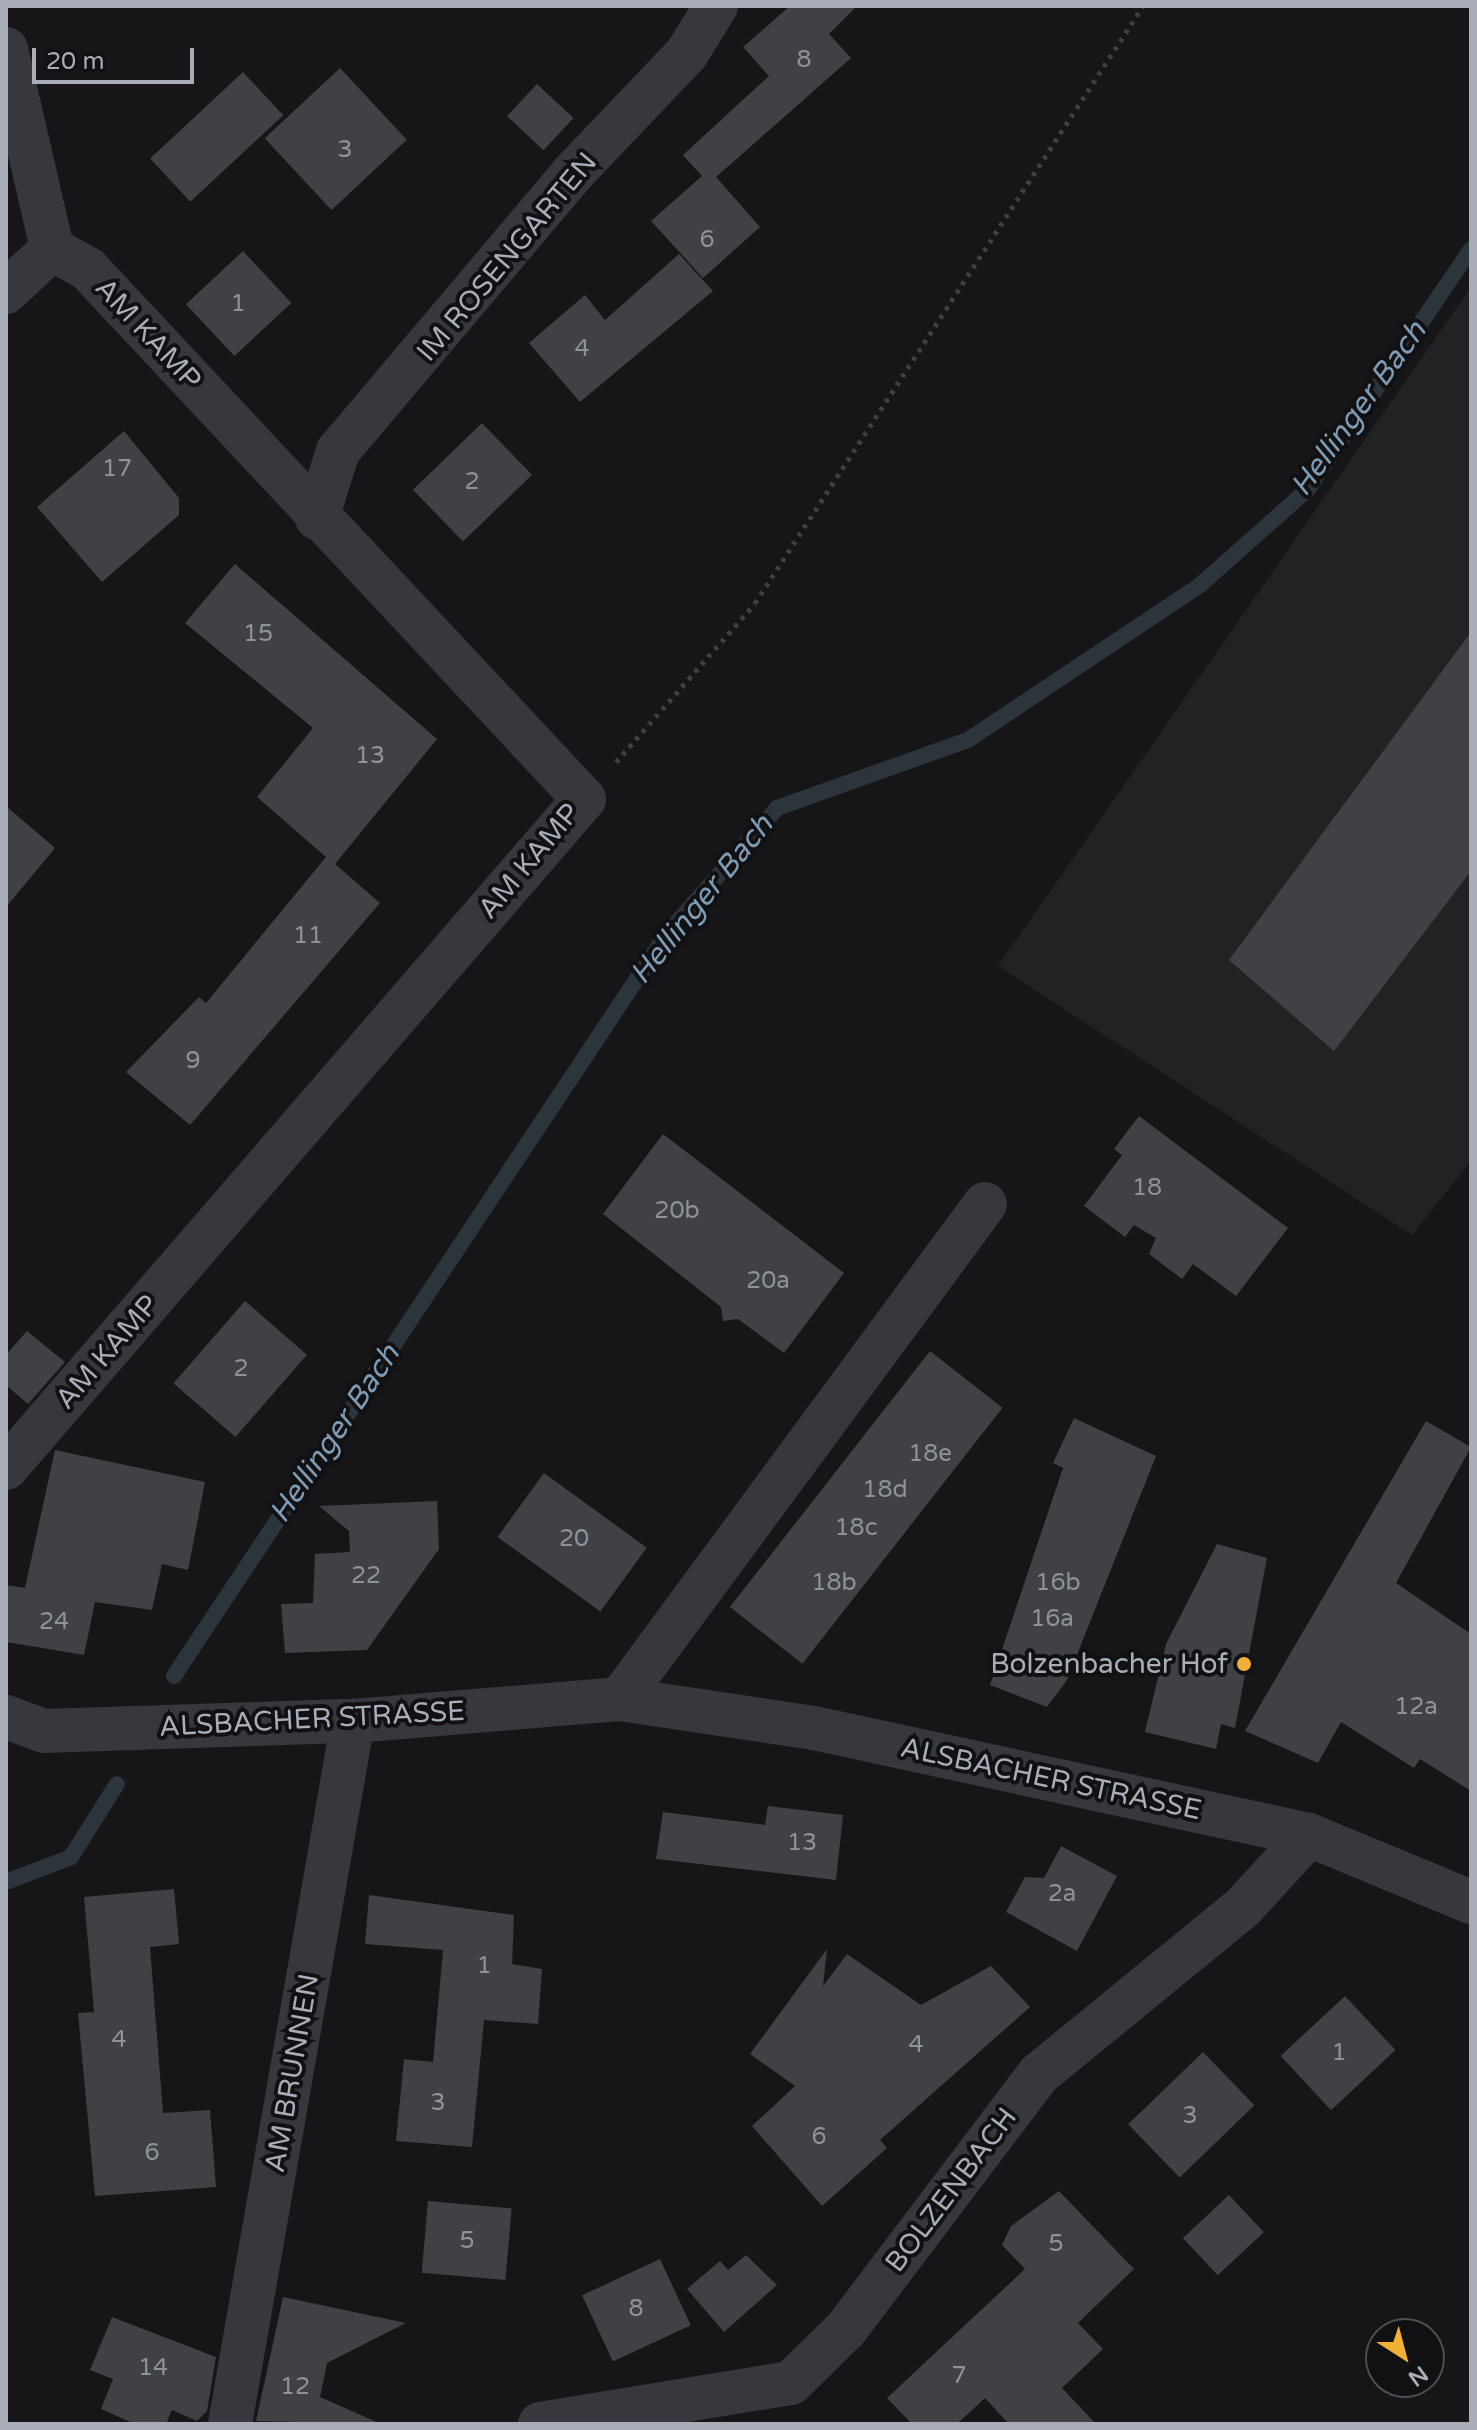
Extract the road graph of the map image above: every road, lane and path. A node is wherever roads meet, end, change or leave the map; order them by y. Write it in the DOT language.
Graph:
graph roads {
  1 [pos="716,6"];
  2 [pos="1143,6"];
  3 [pos="6,49"];
  4 [pos="52,249"];
  5 [pos="6,292"];
  6 [pos="317,518"];
  7 [pos="584,799"];
  8 [pos="985,1204"];
  9 [pos="6,1468"];
  10 [pos="620,1699"];
  11 [pos="6,1717"];
  12 [pos="353,1721"];
  13 [pos="1309,1835"];
  14 [pos="1471,1902"];
  15 [pos="230,2424"];
  16 [pos="540,2424"];
  1 -- 6 [label="street, IM ROSENGARTEN"];
  2 -- 7 [label="path"];
  3 -- 4 [label="street"];
  4 -- 5 [label="street"];
  4 -- 6 [label="street, AM KAMP"];
  6 -- 7 [label="street, AM KAMP"];
  7 -- 9 [label="street, AM KAMP"];
  8 -- 10 [label="street"];
  10 -- 12 [label="street, ALSBACHER STRASSE"];
  10 -- 13 [label="street, ALSBACHER STRASSE"];
  11 -- 12 [label="street, ALSBACHER STRASSE"];
  12 -- 15 [label="street, AM BRUNNEN"];
  13 -- 14 [label="street, ALSBACHER STRASSE"];
  13 -- 16 [label="street, BOLZENBACH"];
}
